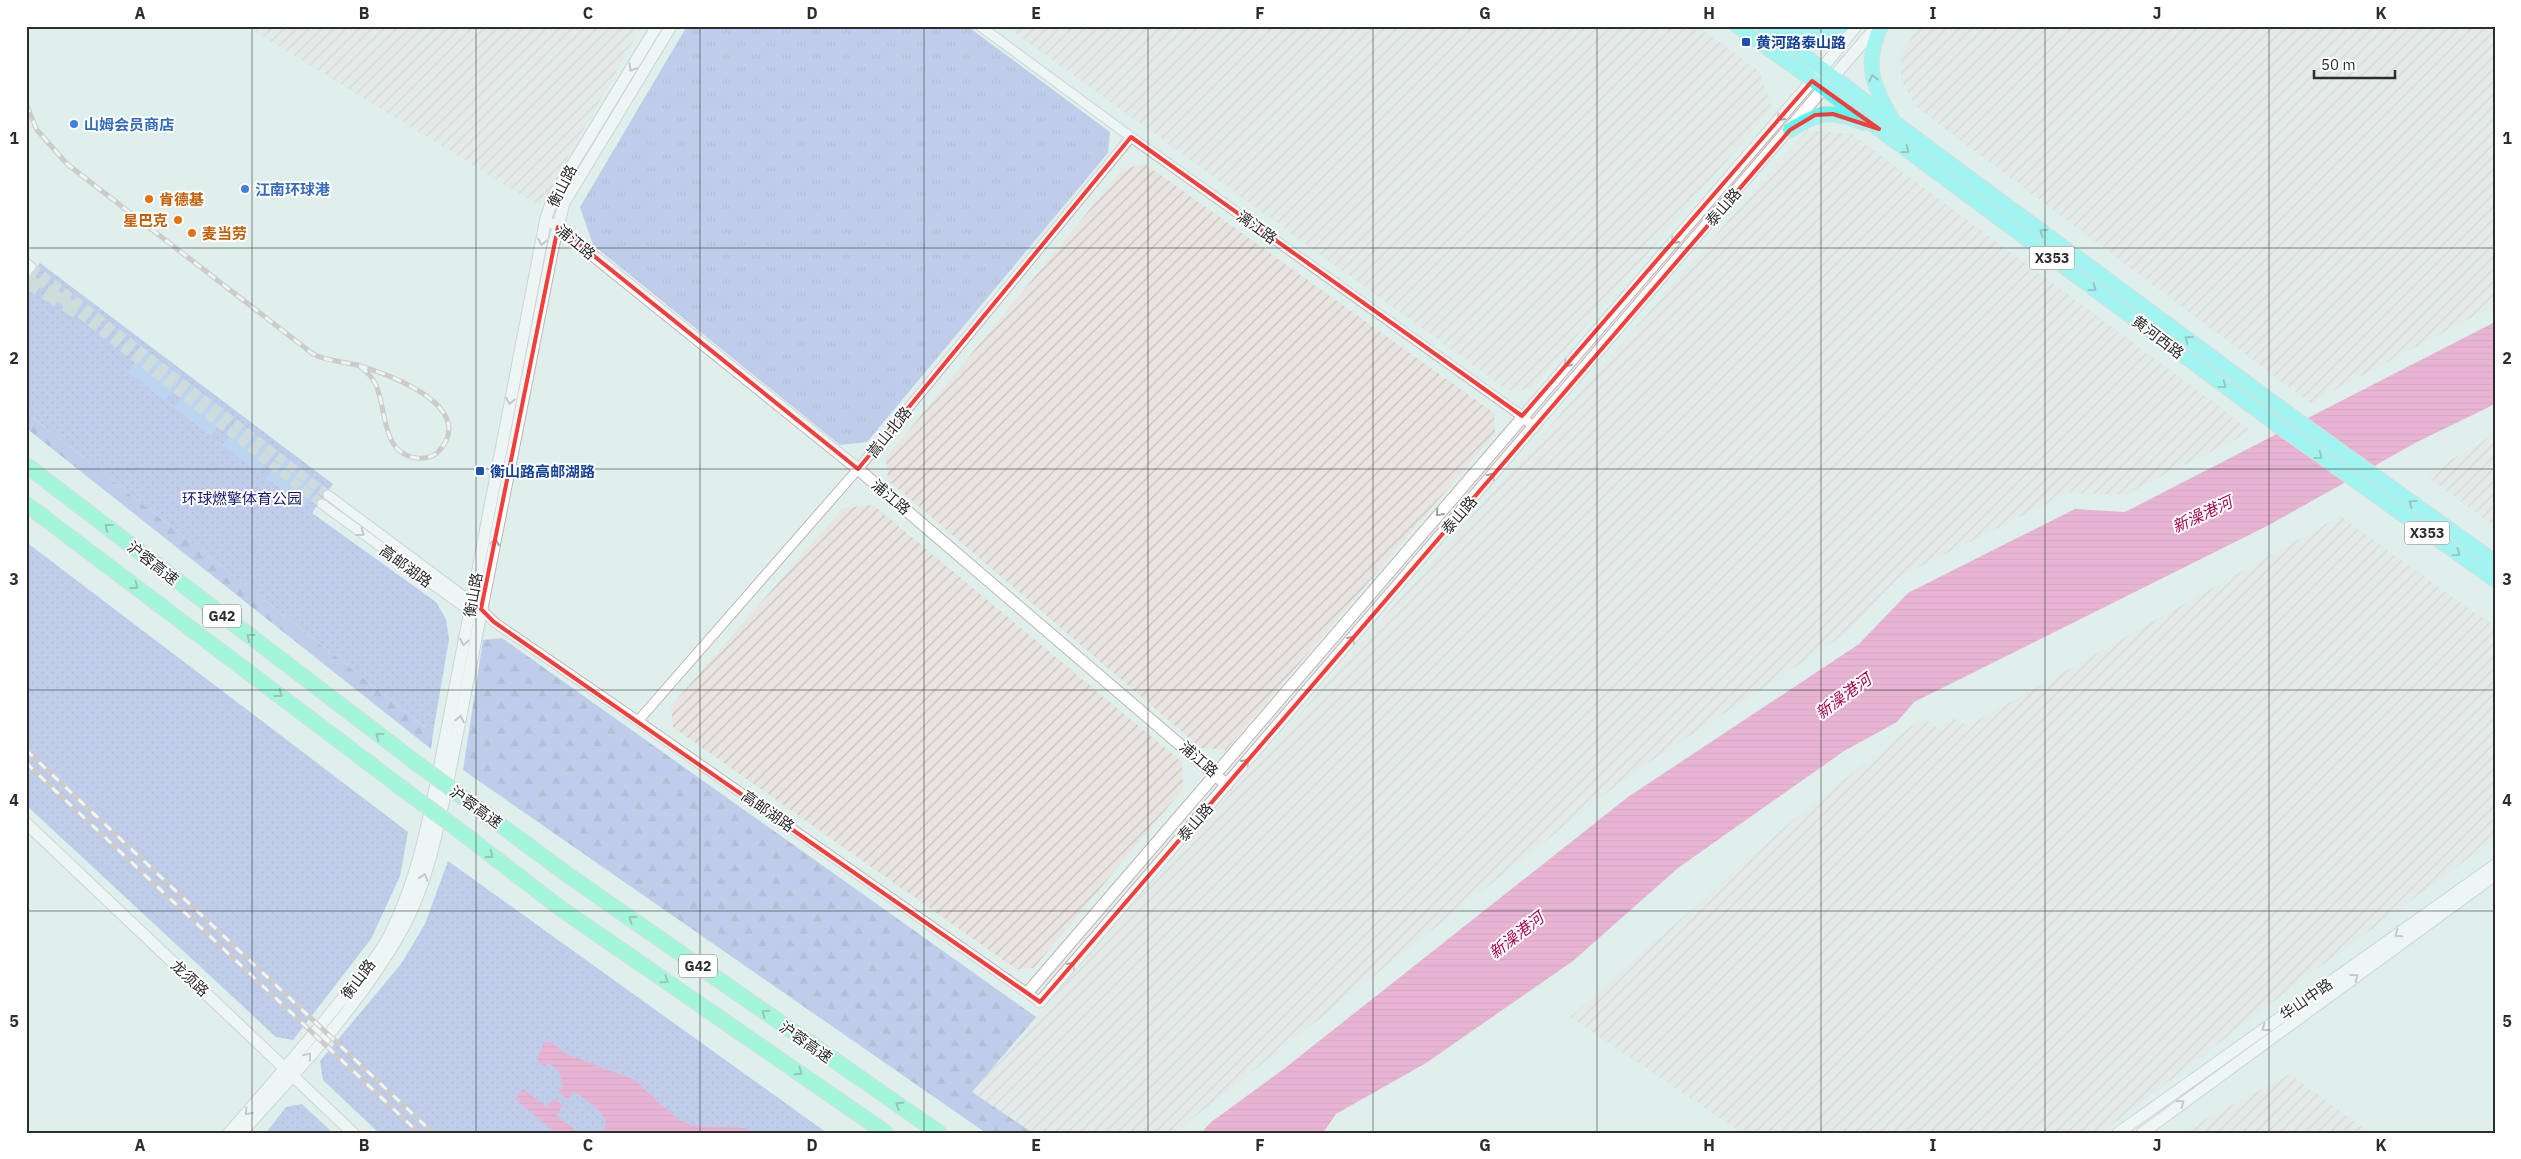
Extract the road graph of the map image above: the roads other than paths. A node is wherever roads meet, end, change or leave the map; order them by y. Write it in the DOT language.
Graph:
graph roads {
  1 [pos="657,26"];
  2 [pos="671,26"];
  3 [pos="980,26"];
  4 [pos="1737,26"];
  5 [pos="1764,26"];
  6 [pos="1774,26"];
  7 [pos="1842,26"];
  8 [pos="1856,26"];
  9 [pos="1879,26"];
  10 [pos="1822,69"];
  11 [pos="1834,78"];
  12 [pos="1812,81"];
  13 [pos="1825,89"];
  14 [pos="1894,122"];
  15 [pos="1879,129"];
  16 [pos="1790,130"];
  17 [pos="1131,137"];
  18 [pos="546,218"];
  19 [pos="558,227"];
  20 [pos="1522,416"];
  21 [pos="1534,428"];
  22 [pos="26,465"];
  23 [pos="858,469"];
  24 [pos="328,495"];
  25 [pos="26,504"];
  26 [pos="322,504"];
  27 [pos="2495,562"];
  28 [pos="2495,580"];
  29 [pos="475,610"];
  30 [pos="638,721"];
  31 [pos="1216,773"];
  32 [pos="1227,785"];
  33 [pos="26,824"];
  34 [pos="2495,865"];
  35 [pos="2495,875"];
  36 [pos="1028,992"];
  37 [pos="1040,1002"];
  38 [pos="289,1072"];
  39 [pos="229,1133"];
  40 [pos="241,1133"];
  41 [pos="353,1133"];
  42 [pos="886,1133"];
  43 [pos="939,1133"];
  44 [pos="2118,1133"];
  45 [pos="2142,1133"];
  1 -- 18 [label="main road, 衡山路, one-way"];
  2 -- 19 [label="main road, 衡山路"];
  3 -- 17 [label="street, 漓江路"];
  4 -- 12 [label="main road, X353"];
  5 -- 10 [label="main road, X353"];
  6 -- 7 [label="main road"];
  8 -- 10 [label="main road, 泰山路"];
  9 -- 11 [label="main road, 泰山路"];
  14 -- 9 [label="main road, one-way"];
  10 -- 11 [label="main road, X353"];
  10 -- 12 [label="main road, 泰山路"];
  11 -- 13 [label="main road, 泰山路"];
  11 -- 14 [label="main road, 黄河西路 / X353"];
  12 -- 13 [label="main road, X353"];
  12 -- 20 [label="main road, 泰山路, one-way"];
  13 -- 15 [label="main road, 黄河西路 / X353"];
  13 -- 16 [label="main road, 泰山路"];
  27 -- 14 [label="main road, 黄河西路 / X353, one-way"];
  15 -- 16 [label="main road"];
  15 -- 28 [label="main road, 黄河西路 / X353, one-way"];
  16 -- 21 [label="main road, 泰山路"];
  17 -- 20 [label="street, 漓江路"];
  17 -- 23 [label="street, 嵩山北路"];
  18 -- 19 [label="main road, 浦江路"];
  18 -- 29 [label="main road, 衡山路, one-way"];
  19 -- 23 [label="main road, 浦江路"];
  29 -- 19 [label="main road, 衡山路, one-way"];
  20 -- 21 [label="street, 漓江路"];
  20 -- 31 [label="main road, 泰山路, one-way"];
  32 -- 21 [label="main road, 泰山路, one-way"];
  43 -- 22 [label="highway, 沪蓉高速 / G42, one-way, bridge"];
  23 -- 30 [label="street, 嵩山北路"];
  23 -- 31 [label="main road, 浦江路"];
  24 -- 29 [label="street, 高邮湖路"];
  25 -- 42 [label="highway, 沪蓉高速 / G42, one-way, bridge"];
  26 -- 29 [label="street, 高邮湖路, one-way"];
  29 -- 30 [label="street, 高邮湖路"];
  29 -- 38 [label="main road, 衡山路"];
  30 -- 36 [label="street, 高邮湖路"];
  31 -- 32 [label="main road, 浦江路"];
  31 -- 36 [label="main road, 泰山路"];
  37 -- 32 [label="main road, 泰山路, one-way"];
  33 -- 38 [label="main road, 龙须路"];
  34 -- 44 [label="main road, 华山中路, one-way"];
  45 -- 35 [label="main road, 华山中路, one-way"];
  36 -- 37 [label="street, 高邮湖路"];
  38 -- 39 [label="main road, 衡山路, one-way"];
  38 -- 40 [label="main road, 衡山路"];
  38 -- 41 [label="main road, 龙须路"];
}
